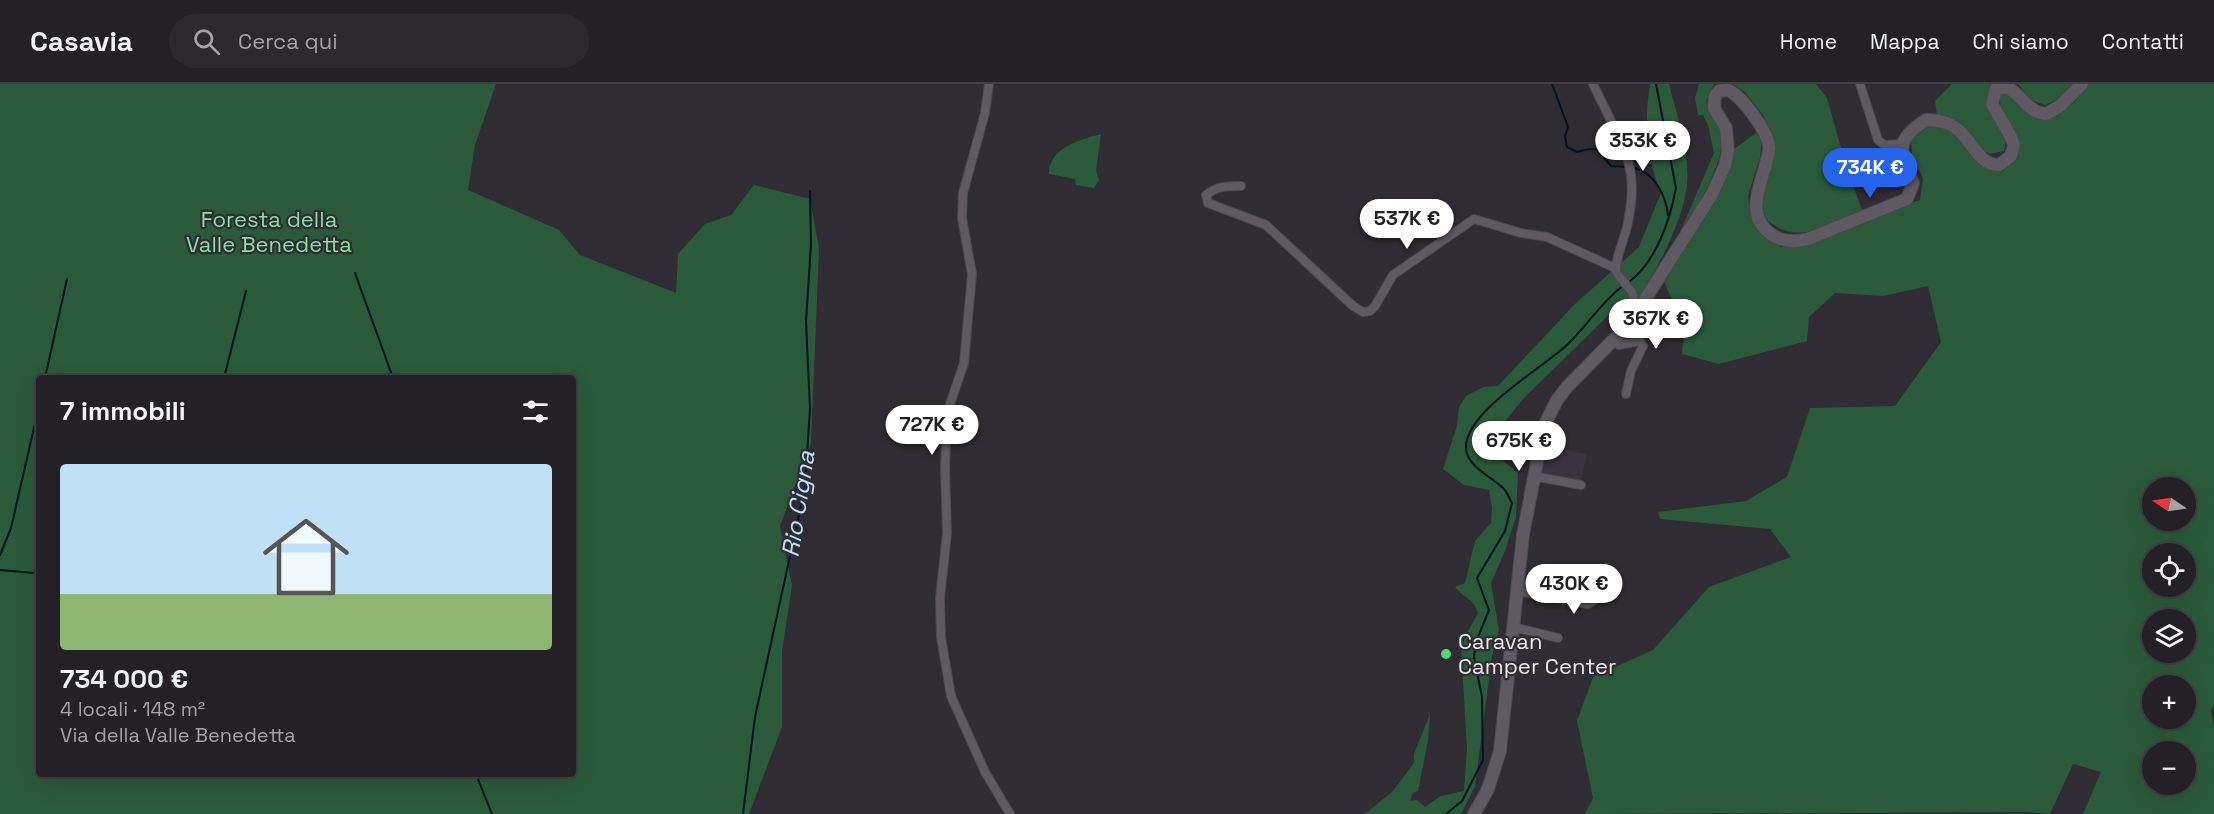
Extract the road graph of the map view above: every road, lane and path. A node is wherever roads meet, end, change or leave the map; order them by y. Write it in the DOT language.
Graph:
graph roads {
  1 [pos="989,84"];
  2 [pos="1593,84"];
  3 [pos="1860,84"];
  4 [pos="2082,84"];
  5 [pos="1902,144"];
  6 [pos="1241,186"];
  7 [pos="1617,272"];
  8 [pos="1615,340"];
  9 [pos="1626,394"];
  10 [pos="1533,476"];
  11 [pos="1581,485"];
  12 [pos="1610,579"];
  13 [pos="1517,591"];
  14 [pos="1513,627"];
  15 [pos="1558,638"];
  16 [pos="1010,814"];
  17 [pos="1474,814"];
  1 -- 16 [label="street"];
  2 -- 7 [label="street"];
  3 -- 5 [label="street"];
  4 -- 5 [label="main road"];
  5 -- 8 [label="main road"];
  6 -- 7 [label="street"];
  7 -- 8 [label="street, bridge"];
  8 -- 9 [label="street"];
  8 -- 10 [label="main road"];
  10 -- 11 [label="street"];
  10 -- 13 [label="main road"];
  12 -- 13 [label="street"];
  13 -- 14 [label="main road"];
  14 -- 15 [label="street"];
  14 -- 17 [label="main road"];
}
